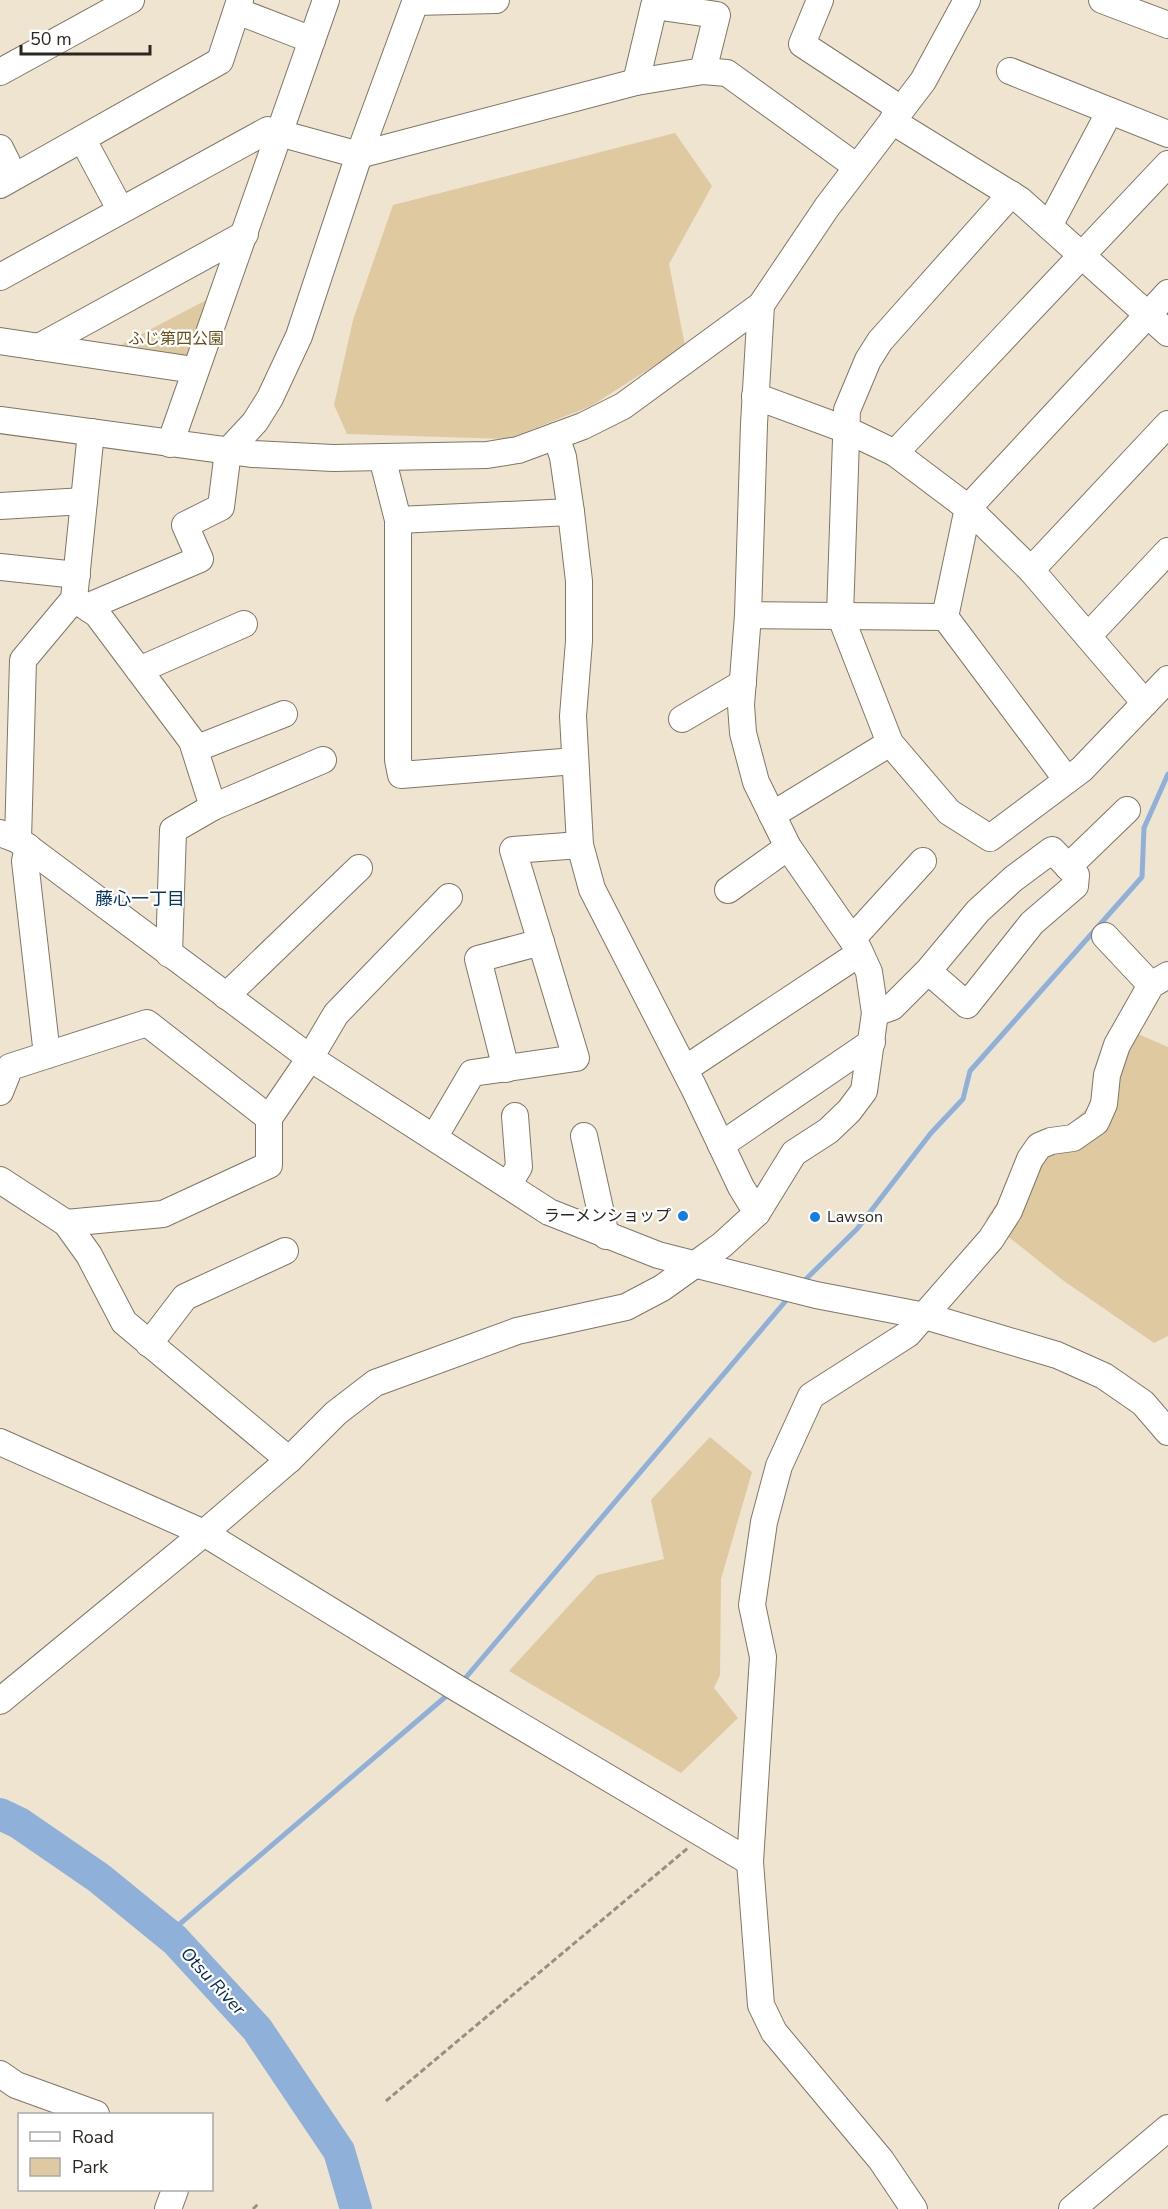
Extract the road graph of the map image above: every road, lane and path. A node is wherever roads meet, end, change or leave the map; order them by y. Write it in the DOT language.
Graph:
graph roads {
  1 [pos="130,0"];
  2 [pos="326,0"];
  3 [pos="496,0"];
  4 [pos="820,0"];
  5 [pos="968,0"];
  6 [pos="1102,0"];
  7 [pos="416,1"];
  8 [pos="234,4"];
  9 [pos="1168,25"];
  10 [pos="312,40"];
  11 [pos="703,71"];
  12 [pos="1010,71"];
  13 [pos="0,72"];
  14 [pos="636,82"];
  15 [pos="1110,111"];
  16 [pos="897,115"];
  17 [pos="279,132"];
  18 [pos="1168,134"];
  19 [pos="83,140"];
  20 [pos="359,155"];
  21 [pos="1168,164"];
  22 [pos="2,165"];
  23 [pos="856,167"];
  24 [pos="1011,194"];
  25 [pos="120,209"];
  26 [pos="1049,226"];
  27 [pos="245,234"];
  28 [pos="1081,256"];
  29 [pos="0,277"];
  30 [pos="1168,292"];
  31 [pos="761,305"];
  32 [pos="1148,315"];
  33 [pos="1168,333"];
  34 [pos="0,341"];
  35 [pos="39,346"];
  36 [pos="194,370"];
  37 [pos="755,396"];
  38 [pos="0,420"];
  39 [pos="1168,424"];
  40 [pos="847,430"];
  41 [pos="91,432"];
  42 [pos="556,435"];
  43 [pos="170,444"];
  44 [pos="228,451"];
  45 [pos="896,453"];
  46 [pos="382,457"];
  47 [pos="84,501"];
  48 [pos="0,506"];
  49 [pos="968,508"];
  50 [pos="572,512"];
  51 [pos="398,520"];
  52 [pos="1168,551"];
  53 [pos="0,567"];
  54 [pos="1031,570"];
  55 [pos="79,594"];
  56 [pos="748,615"];
  57 [pos="840,615"];
  58 [pos="945,617"];
  59 [pos="244,624"];
  60 [pos="1088,636"];
  61 [pos="139,670"];
  62 [pos="1168,679"];
  63 [pos="743,683"];
  64 [pos="1145,704"];
  65 [pos="284,714"];
  66 [pos="682,719"];
  67 [pos="890,743"];
  68 [pos="195,748"];
  69 [pos="323,760"];
  70 [pos="575,761"];
  71 [pos="1068,780"];
  72 [pos="213,807"];
  73 [pos="1127,810"];
  74 [pos="772,815"];
  75 [pos="15,840"];
  76 [pos="580,845"];
  77 [pos="788,847"];
  78 [pos="923,861"];
  79 [pos="1068,867"];
  80 [pos="359,868"];
  81 [pos="728,891"];
  82 [pos="449,897"];
  83 [pos="1105,936"];
  84 [pos="541,942"];
  85 [pos="856,946"];
  86 [pos="169,954"];
  87 [pos="928,971"];
  88 [pos="1160,980"];
  89 [pos="226,996"];
  90 [pos="875,1013"];
  91 [pos="872,1042"];
  92 [pos="47,1055"];
  93 [pos="310,1058"];
  94 [pos="506,1069"];
  95 [pos="685,1069"];
  96 [pos="0,1092"];
  97 [pos="515,1116"];
  98 [pos="269,1118"];
  99 [pos="435,1136"];
  100 [pos="584,1136"];
  101 [pos="721,1145"];
  102 [pos="0,1180"];
  103 [pos="508,1185"];
  104 [pos="757,1213"];
  105 [pos="66,1223"];
  106 [pos="606,1236"];
  107 [pos="285,1251"];
  108 [pos="696,1263"];
  109 [pos="925,1316"];
  110 [pos="149,1344"];
  111 [pos="1168,1432"];
  112 [pos="0,1442"];
  113 [pos="289,1460"];
  114 [pos="204,1533"];
  115 [pos="0,1701"];
  116 [pos="705,1833"];
  117 [pos="750,1862"];
  118 [pos="0,2074"];
  119 [pos="386,2101"];
  120 [pos="91,2113"];
  121 [pos="1168,2128"];
  122 [pos="175,2191"];
  123 [pos="258,2204"];
  124 [pos="168,2209"];
  125 [pos="253,2209"];
  126 [pos="915,2209"];
  127 [pos="1072,2209"];
  1 -- 13 [label="street"];
  2 -- 10 [label="street"];
  3 -- 7 [label="street"];
  4 -- 16 [label="street"];
  5 -- 16 [label="street"];
  6 -- 9 [label="street"];
  7 -- 20 [label="street"];
  8 -- 10 [label="street"];
  8 -- 19 [label="street"];
  8 -- 22 [label="street"];
  10 -- 17 [label="street"];
  11 -- 14 [label="street"];
  11 -- 14 [label="street"];
  11 -- 23 [label="street"];
  12 -- 15 [label="street"];
  14 -- 20 [label="street"];
  15 -- 18 [label="street"];
  15 -- 26 [label="street"];
  16 -- 23 [label="street"];
  16 -- 24 [label="street"];
  17 -- 20 [label="street"];
  17 -- 25 [label="street"];
  17 -- 27 [label="street"];
  19 -- 22 [label="street"];
  19 -- 25 [label="street"];
  20 -- 44 [label="street"];
  21 -- 28 [label="street"];
  23 -- 31 [label="street"];
  24 -- 26 [label="street"];
  24 -- 40 [label="street"];
  25 -- 29 [label="street"];
  26 -- 28 [label="street"];
  27 -- 35 [label="street"];
  27 -- 36 [label="street"];
  28 -- 32 [label="street"];
  28 -- 45 [label="street"];
  30 -- 32 [label="street"];
  31 -- 37 [label="street"];
  31 -- 42 [label="street"];
  32 -- 33 [label="street"];
  32 -- 49 [label="street"];
  34 -- 35 [label="street"];
  35 -- 36 [label="street"];
  36 -- 43 [label="street"];
  37 -- 40 [label="street"];
  37 -- 56 [label="street"];
  38 -- 41 [label="street"];
  39 -- 54 [label="street"];
  40 -- 45 [label="street"];
  40 -- 57 [label="street"];
  41 -- 43 [label="street"];
  41 -- 47 [label="street"];
  42 -- 46 [label="street"];
  42 -- 50 [label="street"];
  43 -- 44 [label="street"];
  44 -- 46 [label="street"];
  44 -- 55 [label="street"];
  45 -- 49 [label="street"];
  46 -- 51 [label="street"];
  47 -- 48 [label="street"];
  47 -- 55 [label="street"];
  49 -- 54 [label="street"];
  49 -- 58 [label="street"];
  50 -- 51 [label="street"];
  50 -- 70 [label="street"];
  51 -- 70 [label="street"];
  52 -- 60 [label="street"];
  53 -- 55 [label="street"];
  54 -- 60 [label="street"];
  55 -- 61 [label="street"];
  55 -- 75 [label="street"];
  56 -- 57 [label="street"];
  56 -- 63 [label="street"];
  57 -- 58 [label="street"];
  57 -- 67 [label="street"];
  58 -- 71 [label="street"];
  59 -- 61 [label="street"];
  60 -- 64 [label="street"];
  61 -- 68 [label="street"];
  62 -- 64 [label="street"];
  63 -- 66 [label="street"];
  63 -- 74 [label="street"];
  64 -- 71 [label="street"];
  65 -- 68 [label="street"];
  67 -- 71 [label="street"];
  67 -- 74 [label="street"];
  68 -- 72 [label="street"];
  69 -- 72 [label="street"];
  70 -- 76 [label="street"];
  72 -- 86 [label="street"];
  73 -- 79 [label="street"];
  74 -- 77 [label="street"];
  75 -- 86 [label="street"];
  75 -- 92 [label="street"];
  76 -- 84 [label="street"];
  76 -- 95 [label="street"];
  77 -- 81 [label="street"];
  77 -- 85 [label="street"];
  78 -- 85 [label="street"];
  79 -- 87 [label="street"];
  79 -- 87 [label="street"];
  80 -- 89 [label="street"];
  82 -- 93 [label="street"];
  83 -- 88 [label="street"];
  84 -- 94 [label="street"];
  84 -- 94 [label="street"];
  85 -- 90 [label="street"];
  85 -- 95 [label="street"];
  86 -- 89 [label="street"];
  87 -- 90 [label="street"];
  88 -- 109 [label="street"];
  89 -- 93 [label="street"];
  90 -- 91 [label="street"];
  91 -- 101 [label="street"];
  91 -- 104 [label="street"];
  92 -- 96 [label="street"];
  92 -- 98 [label="street"];
  93 -- 98 [label="street"];
  93 -- 99 [label="street"];
  94 -- 99 [label="street"];
  95 -- 101 [label="street"];
  97 -- 103 [label="street"];
  98 -- 105 [label="street"];
  99 -- 103 [label="street"];
  100 -- 106 [label="street"];
  101 -- 104 [label="street"];
  102 -- 105 [label="street"];
  103 -- 106 [label="street"];
  104 -- 108 [label="street"];
  105 -- 110 [label="street"];
  106 -- 108 [label="street"];
  107 -- 110 [label="street"];
  108 -- 109 [label="street"];
  108 -- 113 [label="street"];
  109 -- 111 [label="street"];
  109 -- 117 [label="street"];
  110 -- 113 [label="street"];
  112 -- 114 [label="street"];
  113 -- 114 [label="street"];
  114 -- 115 [label="street"];
  114 -- 116 [label="street"];
  116 -- 117 [label="street"];
  116 -- 119 [label="path"];
  117 -- 126 [label="street"];
  118 -- 120 [label="street"];
  121 -- 127 [label="street"];
  122 -- 124 [label="street"];
  123 -- 125 [label="path"];
}
